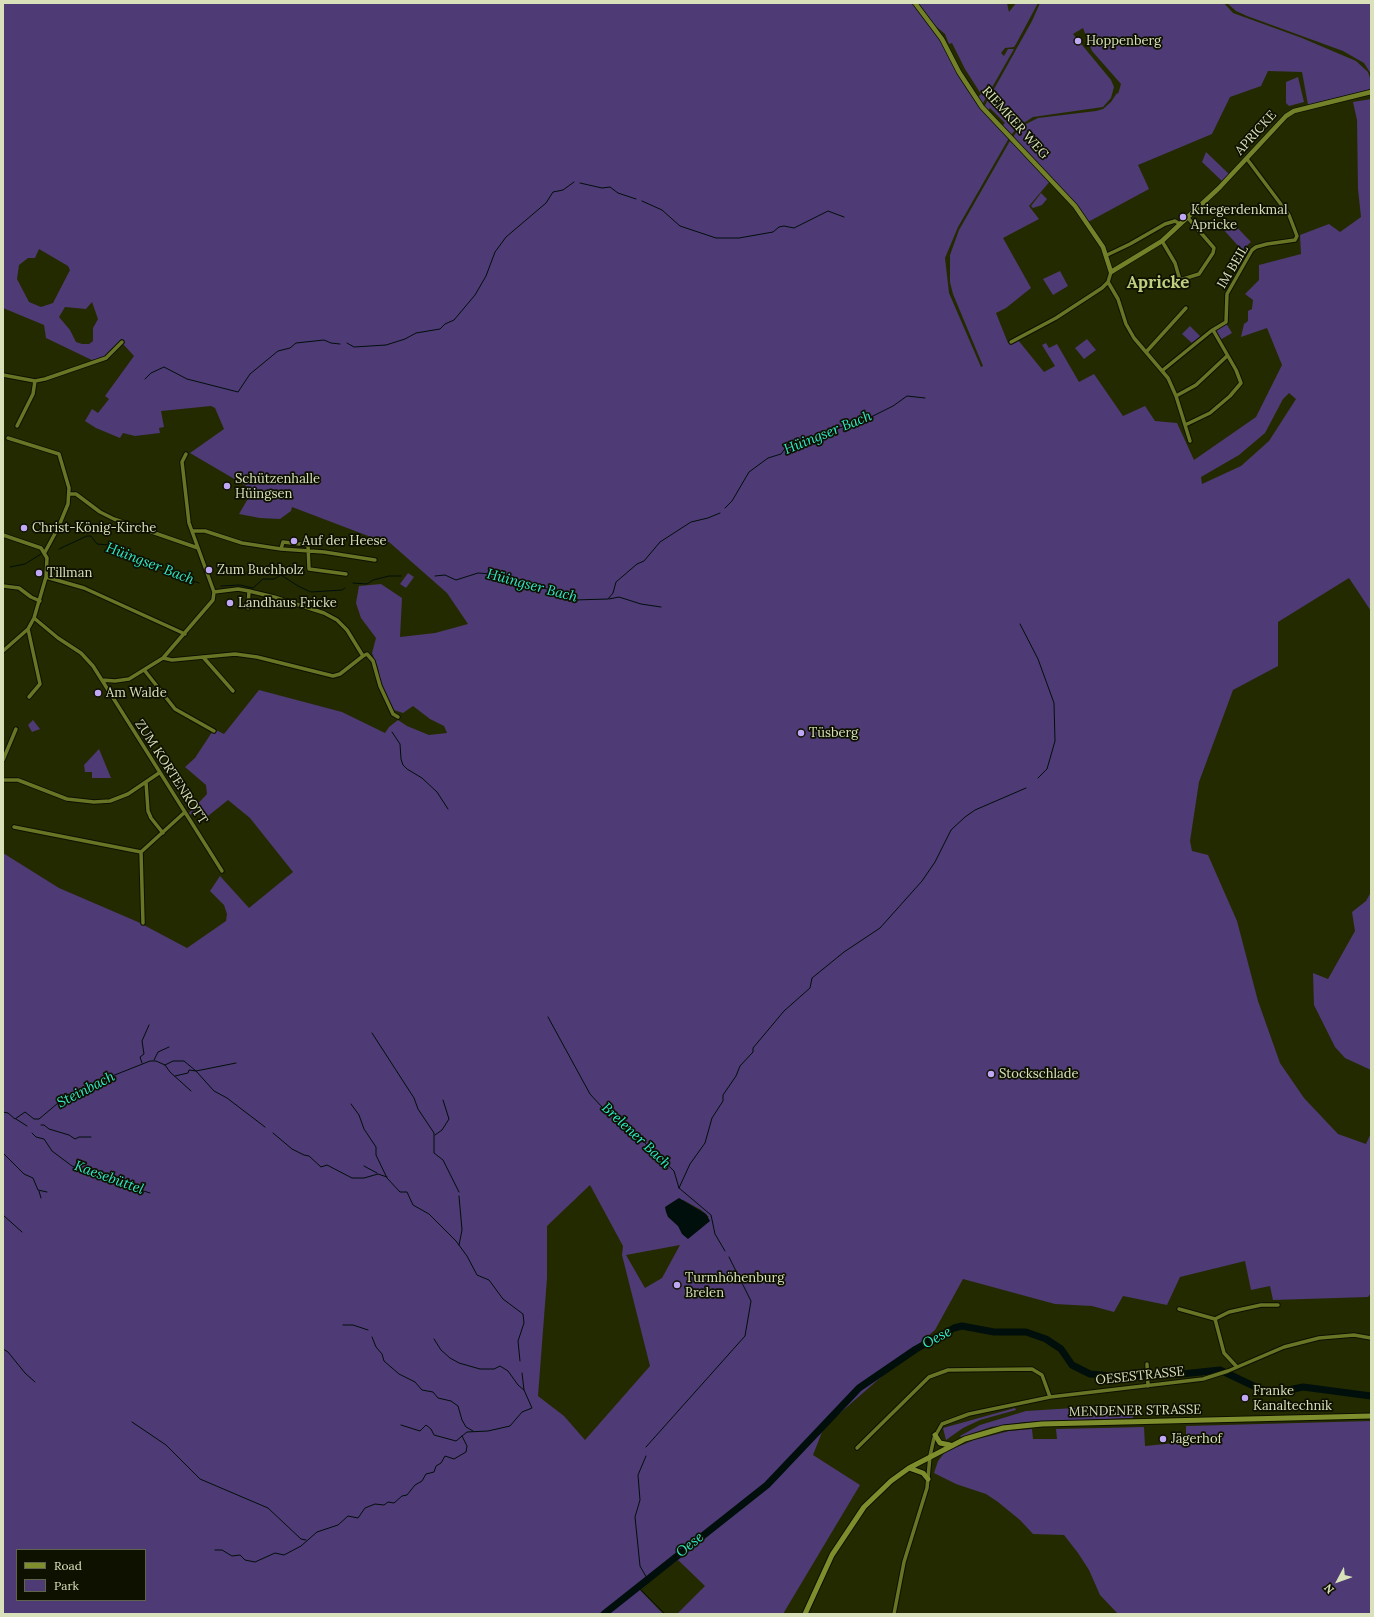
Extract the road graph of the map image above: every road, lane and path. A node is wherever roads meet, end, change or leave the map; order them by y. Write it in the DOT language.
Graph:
graph roads {
  1 [pos="915,3"];
  2 [pos="1369,93"];
  3 [pos="1247,159"];
  4 [pos="1188,218"];
  5 [pos="1180,224"];
  6 [pos="1162,241"];
  7 [pos="1106,255"];
  8 [pos="1110,272"];
  9 [pos="1108,282"];
  10 [pos="1186,308"];
  11 [pos="1213,330"];
  12 [pos="122,342"];
  13 [pos="1011,342"];
  14 [pos="1147,351"];
  15 [pos="1227,356"];
  16 [pos="1163,370"];
  17 [pos="3,375"];
  18 [pos="35,381"];
  19 [pos="1176,396"];
  20 [pos="1185,425"];
  21 [pos="17,426"];
  22 [pos="8,438"];
  23 [pos="1190,441"];
  24 [pos="186,454"];
  25 [pos="69,494"];
  26 [pos="192,531"];
  27 [pos="3,535"];
  28 [pos="198,548"];
  29 [pos="281,549"];
  30 [pos="45,552"];
  31 [pos="308,552"];
  32 [pos="374,560"];
  33 [pos="346,574"];
  34 [pos="46,577"];
  35 [pos="3,586"];
  36 [pos="249,591"];
  37 [pos="214,592"];
  38 [pos="40,601"];
  39 [pos="248,608"];
  40 [pos="34,618"];
  41 [pos="28,629"];
  42 [pos="185,634"];
  43 [pos="3,651"];
  44 [pos="363,656"];
  45 [pos="203,657"];
  46 [pos="163,658"];
  47 [pos="145,671"];
  48 [pos="102,680"];
  49 [pos="233,691"];
  50 [pos="29,697"];
  51 [pos="398,717"];
  52 [pos="16,729"];
  53 [pos="214,731"];
  54 [pos="3,760"];
  55 [pos="159,773"];
  56 [pos="3,780"];
  57 [pos="146,782"];
  58 [pos="185,812"];
  59 [pos="14,827"];
  60 [pos="163,833"];
  61 [pos="141,852"];
  62 [pos="222,871"];
  63 [pos="143,923"];
  64 [pos="1278,1304"];
  65 [pos="1180,1309"];
  66 [pos="1215,1319"];
  67 [pos="1371,1338"];
  68 [pos="1147,1364"];
  69 [pos="1237,1367"];
  70 [pos="1148,1386"];
  71 [pos="1050,1397"];
  72 [pos="1371,1416"];
  73 [pos="935,1435"];
  74 [pos="952,1445"];
  75 [pos="857,1448"];
  76 [pos="930,1456"];
  77 [pos="909,1468"];
  78 [pos="928,1479"];
  79 [pos="805,1614"];
  80 [pos="894,1614"];
  1 -- 7 [label="street, RIEMKER WEG"];
  2 -- 3 [label="street, APRICKE"];
  3 -- 4 [label="street, APRICKE"];
  3 -- 11 [label="street, IM BEIL"];
  4 -- 5 [label="street, APRICKE"];
  4 -- 6 [label="street"];
  5 -- 6 [label="street, APRICKE"];
  5 -- 7 [label="street"];
  6 -- 8 [label="street, APRICKE"];
  7 -- 8 [label="street"];
  8 -- 9 [label="street"];
  9 -- 13 [label="street"];
  9 -- 14 [label="street"];
  10 -- 14 [label="street"];
  11 -- 15 [label="street"];
  11 -- 16 [label="street"];
  12 -- 18 [label="street"];
  14 -- 16 [label="street"];
  15 -- 19 [label="street"];
  15 -- 20 [label="street"];
  16 -- 19 [label="street"];
  17 -- 18 [label="street"];
  18 -- 21 [label="street"];
  19 -- 20 [label="street"];
  20 -- 23 [label="street"];
  22 -- 25 [label="street"];
  24 -- 26 [label="street"];
  25 -- 28 [label="street"];
  25 -- 30 [label="street"];
  26 -- 28 [label="street"];
  26 -- 29 [label="street"];
  27 -- 30 [label="street"];
  28 -- 37 [label="street"];
  29 -- 31 [label="street"];
  29 -- 31 [label="street"];
  30 -- 34 [label="street"];
  31 -- 32 [label="street"];
  31 -- 33 [label="street"];
  34 -- 38 [label="street"];
  34 -- 42 [label="street"];
  35 -- 38 [label="street"];
  36 -- 37 [label="street"];
  36 -- 39 [label="street"];
  36 -- 44 [label="street"];
  37 -- 42 [label="street"];
  38 -- 40 [label="street"];
  40 -- 41 [label="street"];
  40 -- 48 [label="street, ZUM KORTENROTT"];
  41 -- 43 [label="street"];
  41 -- 50 [label="street"];
  42 -- 46 [label="street"];
  44 -- 45 [label="street"];
  44 -- 51 [label="street"];
  45 -- 46 [label="street"];
  45 -- 49 [label="street"];
  46 -- 47 [label="street"];
  47 -- 48 [label="street"];
  47 -- 53 [label="street"];
  48 -- 55 [label="street, ZUM KORTENROTT"];
  52 -- 54 [label="street"];
  55 -- 57 [label="street"];
  55 -- 58 [label="street, ZUM KORTENROTT"];
  56 -- 57 [label="street"];
  57 -- 60 [label="street"];
  58 -- 60 [label="street"];
  58 -- 62 [label="street, ZUM KORTENROTT"];
  59 -- 61 [label="street"];
  60 -- 61 [label="street"];
  61 -- 63 [label="street"];
  64 -- 66 [label="street"];
  65 -- 66 [label="street"];
  66 -- 69 [label="street"];
  67 -- 69 [label="street, OESESTRASSE"];
  68 -- 70 [label="street"];
  69 -- 70 [label="street, OESESTRASSE"];
  70 -- 71 [label="street, OESESTRASSE"];
  71 -- 73 [label="street, OESESTRASSE"];
  71 -- 75 [label="street"];
  72 -- 74 [label="main road, MENDENER STRASSE"];
  73 -- 74 [label="main road"];
  73 -- 76 [label="street, OESESTRASSE"];
  74 -- 76 [label="main road, MENDENER STRASSE"];
  76 -- 77 [label="main road, MENDENER STRASSE"];
  76 -- 78 [label="street, OESESTRASSE"];
  77 -- 78 [label="main road"];
  77 -- 79 [label="main road, MENDENER STRASSE"];
  78 -- 80 [label="street, OESESTRASSE"];
}
